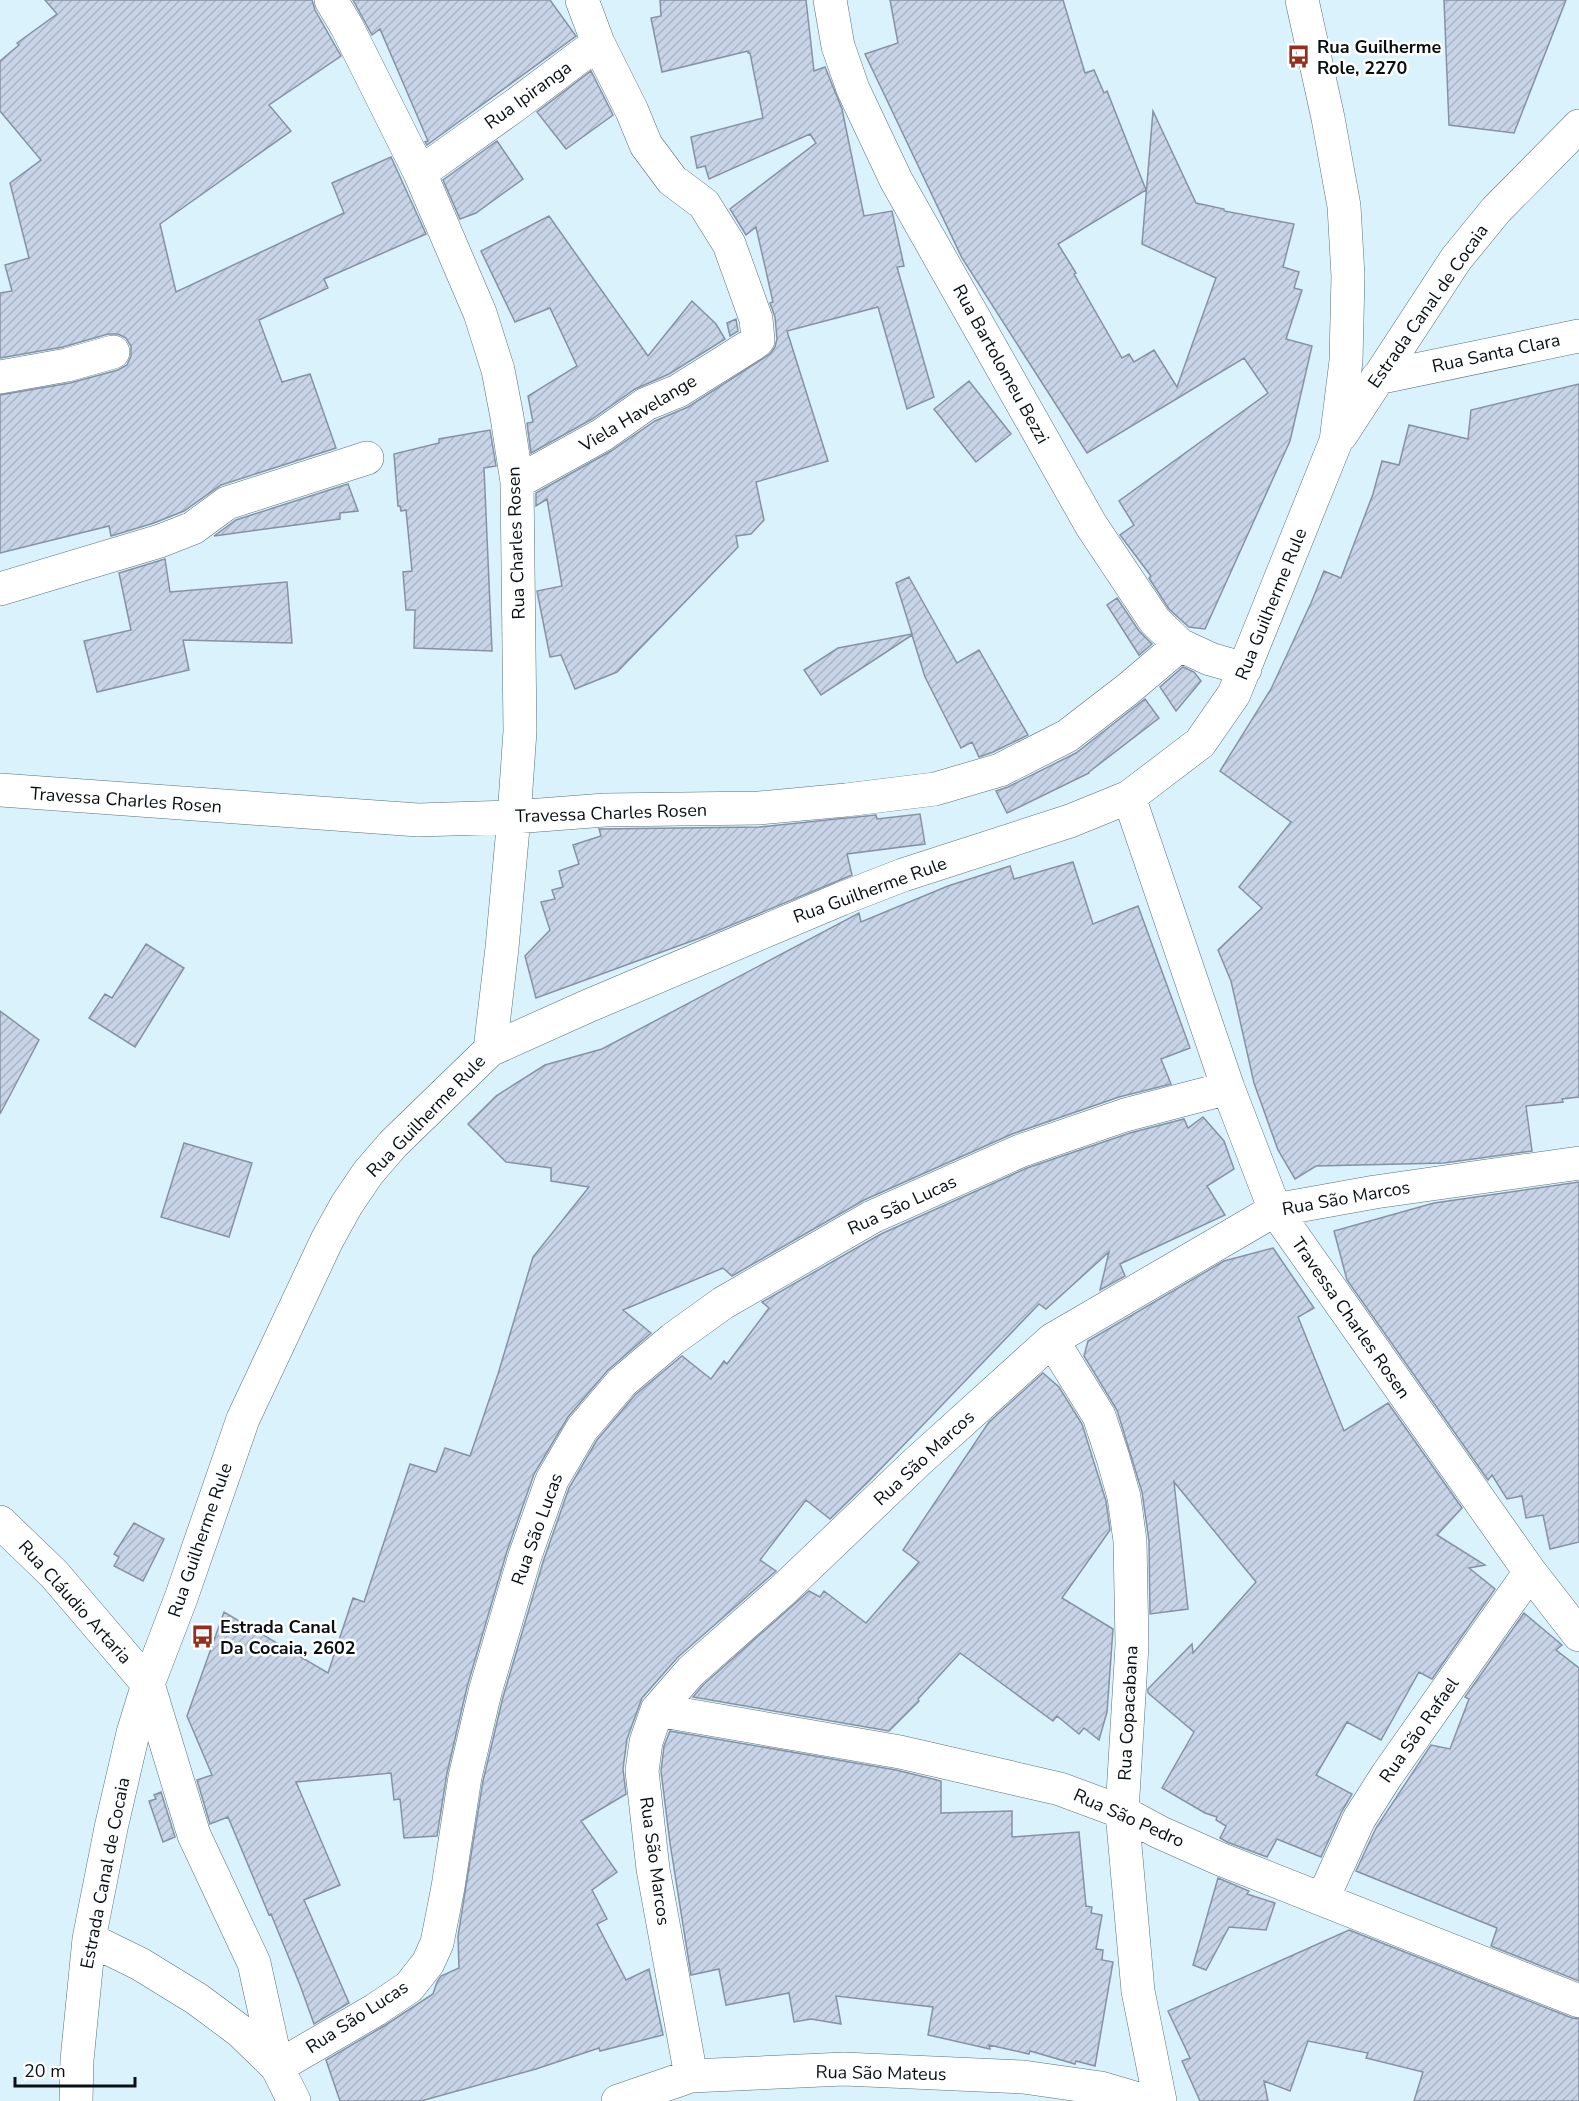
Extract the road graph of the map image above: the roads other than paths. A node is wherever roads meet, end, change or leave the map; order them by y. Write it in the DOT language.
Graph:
graph roads {
  1 [pos="331,0"];
  2 [pos="582,0"];
  3 [pos="830,0"];
  4 [pos="1302,0"];
  5 [pos="598,43"];
  6 [pos="1579,126"];
  7 [pos="420,173"];
  8 [pos="1579,336"];
  9 [pos="113,352"];
  10 [pos="0,377"];
  11 [pos="1377,378"];
  12 [pos="1336,441"];
  13 [pos="368,458"];
  14 [pos="517,483"];
  15 [pos="0,589"];
  16 [pos="1180,645"];
  17 [pos="1245,669"];
  18 [pos="0,790"];
  19 [pos="1129,798"];
  20 [pos="514,817"];
  21 [pos="490,1050"];
  22 [pos="1228,1088"];
  23 [pos="1579,1163"];
  24 [pos="1275,1210"];
  25 [pos="1052,1340"];
  26 [pos="0,1522"];
  27 [pos="1530,1572"];
  28 [pos="1575,1622"];
  29 [pos="147,1684"];
  30 [pos="657,1710"];
  31 [pos="1122,1812"];
  32 [pos="1323,1898"];
  33 [pos="89,1939"];
  34 [pos="1579,2001"];
  35 [pos="277,2067"];
  36 [pos="691,2076"];
  37 [pos="76,2101"];
  38 [pos="294,2101"];
  39 [pos="618,2101"];
  40 [pos="1145,2101"];
  41 [pos="1160,2101"];
  1 -- 7 [label="street, Rua Charles Rosen"];
  2 -- 5 [label="street"];
  3 -- 16 [label="street, Rua Bartolomeu Bezzi"];
  4 -- 12 [label="street, Rua Guilherme Rule"];
  5 -- 7 [label="street, Rua Ipiranga"];
  5 -- 14 [label="street, Viela Havelange"];
  6 -- 11 [label="street, Estrada Canal de Cocaia"];
  7 -- 14 [label="street, Rua Charles Rosen"];
  8 -- 11 [label="street, Rua Santa Clara"];
  9 -- 10 [label="street"];
  11 -- 12 [label="street, Estrada Canal de Cocaia"];
  12 -- 17 [label="street, Rua Guilherme Rule"];
  13 -- 15 [label="street"];
  14 -- 20 [label="street, Rua Charles Rosen"];
  16 -- 17 [label="street, Rua Bartolomeu Bezzi"];
  16 -- 20 [label="street, Travessa Charles Rosen"];
  17 -- 19 [label="street, Rua Guilherme Rule"];
  18 -- 20 [label="street, Travessa Charles Rosen"];
  19 -- 21 [label="street, Rua Guilherme Rule"];
  19 -- 22 [label="street, Travessa Charles Rosen"];
  20 -- 21 [label="street, Rua Charles Rosen"];
  21 -- 29 [label="street, Rua Guilherme Rule"];
  22 -- 24 [label="street, Travessa Charles Rosen"];
  22 -- 35 [label="street, Rua São Lucas"];
  23 -- 24 [label="street, Rua São Marcos"];
  24 -- 25 [label="street, Rua São Marcos"];
  24 -- 27 [label="street, Travessa Charles Rosen"];
  25 -- 30 [label="street, Rua São Marcos"];
  25 -- 31 [label="street, Rua Copacabana"];
  26 -- 29 [label="street, Rua Cláudio Artaria"];
  27 -- 28 [label="street, Travessa Charles Rosen"];
  27 -- 32 [label="street, Rua São Rafael"];
  29 -- 33 [label="street, Estrada Canal de Cocaia"];
  29 -- 35 [label="street"];
  30 -- 31 [label="street, Rua São Pedro"];
  30 -- 36 [label="street, Rua São Marcos"];
  31 -- 32 [label="street, Rua São Pedro"];
  31 -- 41 [label="street, Rua Copacabana"];
  32 -- 34 [label="street, Rua São Pedro"];
  33 -- 35 [label="street"];
  33 -- 37 [label="street, Estrada Canal de Cocaia"];
  35 -- 38 [label="street"];
  36 -- 39 [label="street, Rua São Mateus"];
  36 -- 40 [label="street, Rua São Mateus"];
}
